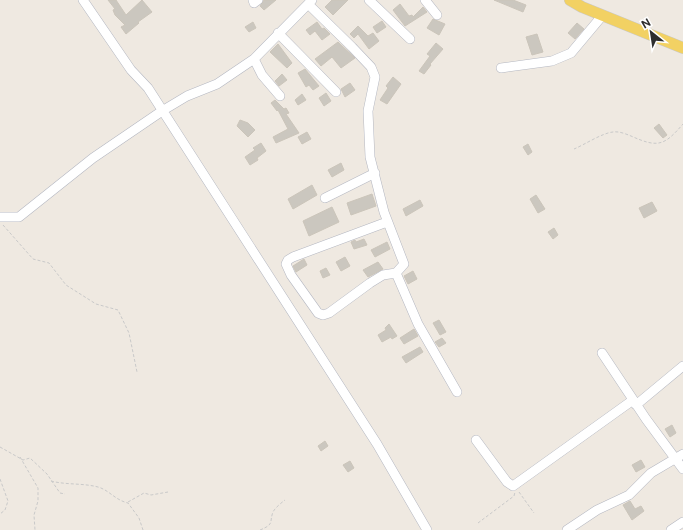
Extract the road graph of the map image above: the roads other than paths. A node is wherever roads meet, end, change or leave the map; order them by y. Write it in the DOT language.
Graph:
graph roads {
  1 [pos="83,0"];
  2 [pos="253,0"];
  3 [pos="258,0"];
  4 [pos="369,0"];
  5 [pos="425,0"];
  6 [pos="570,0"];
  7 [pos="310,2"];
  8 [pos="436,15"];
  9 [pos="602,16"];
  10 [pos="278,34"];
  11 [pos="410,39"];
  12 [pos="683,48"];
  13 [pos="254,59"];
  14 [pos="501,68"];
  15 [pos="336,92"];
  16 [pos="280,96"];
  17 [pos="162,111"];
  18 [pos="375,173"];
  19 [pos="325,198"];
  20 [pos="0,217"];
  21 [pos="387,222"];
  22 [pos="396,273"];
  23 [pos="602,353"];
  24 [pos="683,366"];
  25 [pos="457,392"];
  26 [pos="635,403"];
  27 [pos="476,440"];
  28 [pos="679,457"];
  29 [pos="683,469"];
  30 [pos="683,522"];
  31 [pos="427,530"];
  32 [pos="567,530"];
  33 [pos="671,530"];
  1 -- 17 [label="street"];
  2 -- 3 [label="street"];
  4 -- 11 [label="street"];
  5 -- 8 [label="street"];
  6 -- 9 [label="main road"];
  7 -- 10 [label="street"];
  7 -- 18 [label="street"];
  9 -- 12 [label="main road"];
  9 -- 14 [label="street"];
  10 -- 13 [label="street"];
  10 -- 15 [label="street"];
  13 -- 16 [label="street"];
  13 -- 17 [label="street"];
  17 -- 20 [label="street"];
  17 -- 31 [label="street"];
  18 -- 19 [label="street"];
  18 -- 21 [label="street"];
  21 -- 22 [label="street"];
  21 -- 22 [label="street"];
  22 -- 25 [label="street"];
  23 -- 26 [label="street"];
  24 -- 26 [label="street"];
  26 -- 27 [label="street"];
  26 -- 28 [label="street"];
  28 -- 29 [label="street"];
  28 -- 32 [label="street"];
  30 -- 33 [label="street"];
}
